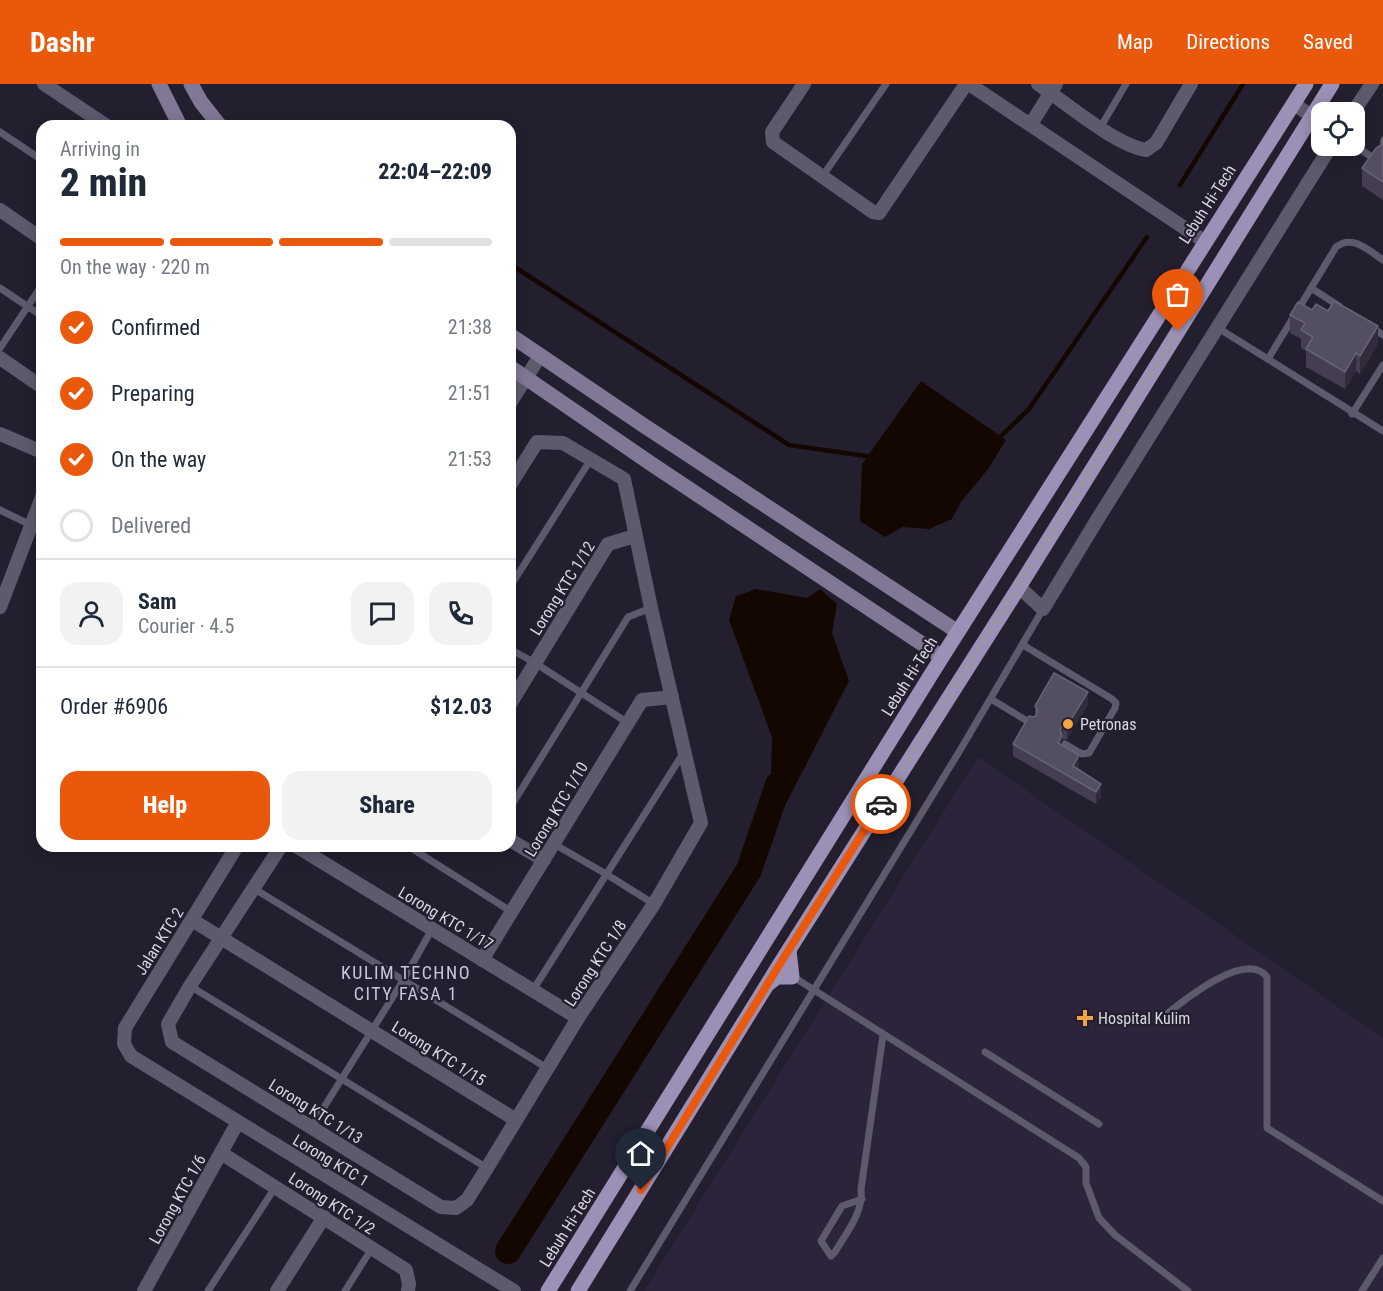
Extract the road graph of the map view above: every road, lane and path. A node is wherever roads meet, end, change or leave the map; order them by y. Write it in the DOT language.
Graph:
graph roads {
  1 [pos="44,84"];
  2 [pos="159,84"];
  3 [pos="191,84"];
  4 [pos="804,84"];
  5 [pos="886,84"];
  6 [pos="968,84"];
  7 [pos="1038,84"];
  8 [pos="1126,84"];
  9 [pos="1191,84"];
  10 [pos="1306,84"];
  11 [pos="1332,84"];
  12 [pos="1372,84"];
  13 [pos="1053,88"];
  14 [pos="1324,102"];
  15 [pos="1360,102"];
  16 [pos="1294,104"];
  17 [pos="1311,116"];
  18 [pos="97,120"];
  19 [pos="177,120"];
  20 [pos="215,120"];
  21 [pos="1031,123"];
  22 [pos="1100,128"];
  23 [pos="1311,129"];
  24 [pos="0,132"];
  25 [pos="1365,152"];
  26 [pos="36,156"];
  27 [pos="1325,156"];
  28 [pos="1376,160"];
  29 [pos="822,177"];
  30 [pos="0,210"];
  31 [pos="36,234"];
  32 [pos="1204,241"];
  33 [pos="1383,260"];
  34 [pos="0,288"];
  35 [pos="1311,288"];
  36 [pos="36,294"];
  37 [pos="28,307"];
  38 [pos="36,312"];
  39 [pos="1347,312"];
  40 [pos="1365,323"];
  41 [pos="1218,328"];
  42 [pos="1383,335"];
  43 [pos="516,339"];
  44 [pos="0,348"];
  45 [pos="540,356"];
  46 [pos="0,358"];
  47 [pos="1268,360"];
  48 [pos="1383,365"];
  49 [pos="516,371"];
  50 [pos="526,378"];
  51 [pos="36,383"];
  52 [pos="516,394"];
  53 [pos="1352,414"];
  54 [pos="1383,431"];
  55 [pos="0,434"];
  56 [pos="36,449"];
  57 [pos="591,459"];
  58 [pos="516,475"];
  59 [pos="0,510"];
  60 [pos="36,512"];
  61 [pos="31,525"];
  62 [pos="635,536"];
  63 [pos="516,577"];
  64 [pos="1019,587"];
  65 [pos="2,592"];
  66 [pos="0,607"];
  67 [pos="651,608"];
  68 [pos="1043,609"];
  69 [pos="958,632"];
  70 [pos="1023,645"];
  71 [pos="516,652"];
  72 [pos="942,657"];
  73 [pos="535,663"];
  74 [pos="581,693"];
  75 [pos="516,694"];
  76 [pos="672,696"];
  77 [pos="991,699"];
  78 [pos="628,723"];
  79 [pos="1032,724"];
  80 [pos="1065,744"];
  81 [pos="684,752"];
  82 [pos="516,798"];
  83 [pos="516,844"];
  84 [pos="554,844"];
  85 [pos="233,852"];
  86 [pos="276,852"];
  87 [pos="306,852"];
  88 [pos="417,852"];
  89 [pos="544,860"];
  90 [pos="606,874"];
  91 [pos="253,888"];
  92 [pos="654,904"];
  93 [pos="512,912"];
  94 [pos="192,920"];
  95 [pos="432,929"];
  96 [pos="222,937"];
  97 [pos="789,950"];
  98 [pos="758,953"];
  99 [pos="482,960"];
  100 [pos="778,967"];
  101 [pos="792,977"];
  102 [pos="404,979"];
  103 [pos="190,986"];
  104 [pos="766,987"];
  105 [pos="813,989"];
  106 [pos="533,990"];
  107 [pos="1163,1017"];
  108 [pos="578,1018"];
  109 [pos="372,1030"];
  110 [pos="884,1035"];
  111 [pos="984,1052"];
  112 [pos="131,1056"];
  113 [pos="548,1069"];
  114 [pos="342,1080"];
  115 [pos="516,1120"];
  116 [pos="238,1122"];
  117 [pos="1099,1124"];
  118 [pos="311,1128"];
  119 [pos="221,1153"];
  120 [pos="487,1168"];
  121 [pos="276,1186"];
  122 [pos="862,1199"];
  123 [pos="1383,1200"];
  124 [pos="324,1217"];
  125 [pos="372,1248"];
  126 [pos="1383,1258"];
  127 [pos="144,1291"];
  128 [pos="208,1291"];
  129 [pos="278,1291"];
  130 [pos="345,1291"];
  131 [pos="408,1291"];
  132 [pos="514,1291"];
  133 [pos="548,1291"];
  134 [pos="578,1291"];
  135 [pos="630,1291"];
  136 [pos="1188,1291"];
  137 [pos="1362,1291"];
  1 -- 18 [label="street"];
  2 -- 19 [label="street"];
  3 -- 20 [label="street"];
  4 -- 29 [label="street"];
  5 -- 29 [label="lane"];
  6 -- 21 [label="street"];
  6 -- 29 [label="street"];
  7 -- 13 [label="street"];
  8 -- 22 [label="lane"];
  9 -- 22 [label="street"];
  10 -- 16 [label="main road, Lebuh Hi-Tech"];
  11 -- 14 [label="main road"];
  12 -- 15 [label="street"];
  13 -- 21 [label="street"];
  13 -- 22 [label="street"];
  16 -- 17 [label="street"];
  16 -- 32 [label="main road, Lebuh Hi-Tech"];
  21 -- 32 [label="street"];
  23 -- 64 [label="main road"];
  24 -- 26 [label="lane"];
  25 -- 28 [label="lane"];
  27 -- 41 [label="street"];
  30 -- 31 [label="street"];
  32 -- 69 [label="main road, Lebuh Hi-Tech"];
  33 -- 35 [label="lane"];
  34 -- 37 [label="lane"];
  35 -- 39 [label="lane"];
  35 -- 47 [label="lane"];
  36 -- 37 [label="lane"];
  37 -- 38 [label="lane"];
  37 -- 44 [label="lane"];
  40 -- 42 [label="lane"];
  41 -- 47 [label="lane"];
  41 -- 68 [label="street"];
  43 -- 45 [label="street"];
  45 -- 50 [label="street"];
  45 -- 69 [label="street"];
  46 -- 51 [label="street"];
  47 -- 53 [label="lane"];
  48 -- 53 [label="lane"];
  49 -- 50 [label="street"];
  50 -- 52 [label="street"];
  50 -- 72 [label="street"];
  53 -- 54 [label="lane"];
  55 -- 56 [label="street"];
  57 -- 58 [label="street"];
  57 -- 62 [label="street"];
  57 -- 63 [label="lane"];
  59 -- 61 [label="lane"];
  60 -- 61 [label="street"];
  61 -- 65 [label="street"];
  62 -- 67 [label="street"];
  62 -- 73 [label="street, Lorong KTC 1/12"];
  64 -- 68 [label="street"];
  64 -- 97 [label="main road"];
  65 -- 66 [label="street"];
  67 -- 74 [label="lane"];
  67 -- 76 [label="street"];
  68 -- 70 [label="lane"];
  69 -- 72 [label="main road, Lebuh Hi-Tech"];
  70 -- 77 [label="lane"];
  70 -- 80 [label="lane"];
  71 -- 73 [label="lane"];
  72 -- 98 [label="main road, Lebuh Hi-Tech"];
  73 -- 74 [label="lane"];
  73 -- 75 [label="street, Lorong KTC 1/12"];
  74 -- 78 [label="lane"];
  74 -- 82 [label="lane"];
  76 -- 78 [label="street, Lorong KTC 1/10"];
  76 -- 81 [label="street"];
  77 -- 79 [label="lane"];
  77 -- 105 [label="lane"];
  78 -- 84 [label="street, Lorong KTC 1/10"];
  81 -- 90 [label="lane"];
  81 -- 92 [label="street, Lorong KTC 1/8"];
  83 -- 89 [label="street"];
  84 -- 89 [label="street, Lorong KTC 1/10"];
  84 -- 90 [label="lane"];
  85 -- 94 [label="street, Jalan KTC 2"];
  86 -- 91 [label="street, Lorong KTC 1/13"];
  87 -- 95 [label="street, Lorong KTC 1/17"];
  88 -- 93 [label="lane"];
  89 -- 93 [label="street, Lorong KTC 1/10"];
  90 -- 92 [label="lane"];
  90 -- 106 [label="lane"];
  91 -- 96 [label="street, Lorong KTC 1/13"];
  91 -- 102 [label="lane"];
  92 -- 108 [label="street, Lorong KTC 1/8"];
  93 -- 99 [label="street, Lorong KTC 1/10"];
  94 -- 96 [label="street, Lorong KTC 1/15"];
  94 -- 112 [label="street, Jalan KTC 2"];
  95 -- 99 [label="street, Lorong KTC 1/17"];
  95 -- 102 [label="lane"];
  96 -- 103 [label="street, Lorong KTC 1/13"];
  96 -- 109 [label="street, Lorong KTC 1/15"];
  97 -- 100 [label="main road"];
  97 -- 101 [label="main road"];
  98 -- 100 [label="main road"];
  98 -- 133 [label="main road, Lebuh Hi-Tech"];
  99 -- 106 [label="street, Lorong KTC 1/17"];
  100 -- 101 [label="lane"];
  100 -- 104 [label="main road"];
  101 -- 104 [label="main road"];
  101 -- 105 [label="lane"];
  102 -- 109 [label="lane"];
  102 -- 113 [label="lane"];
  103 -- 114 [label="lane"];
  103 -- 118 [label="street, Lorong KTC 1/13"];
  104 -- 134 [label="main road"];
  105 -- 110 [label="lane"];
  105 -- 135 [label="lane"];
  106 -- 108 [label="street, Lorong KTC 1/17"];
  107 -- 123 [label="lane"];
  108 -- 113 [label="street, Lorong KTC 1/8"];
  109 -- 114 [label="lane"];
  109 -- 115 [label="street, Lorong KTC 1/15"];
  110 -- 122 [label="lane"];
  110 -- 136 [label="lane"];
  111 -- 117 [label="lane"];
  112 -- 116 [label="street, Lorong KTC 1"];
  113 -- 115 [label="street, Lorong KTC 1/8"];
  114 -- 118 [label="lane"];
  114 -- 120 [label="lane"];
  115 -- 120 [label="street, Lorong KTC 1/13"];
  116 -- 119 [label="street, Lorong KTC 1/6"];
  116 -- 132 [label="street, Lorong KTC 1"];
  118 -- 120 [label="street, Lorong KTC 1/13"];
  119 -- 121 [label="street, Lorong KTC 1/2"];
  119 -- 127 [label="street, Lorong KTC 1/6"];
  121 -- 124 [label="street, Lorong KTC 1/2"];
  121 -- 128 [label="lane"];
  122 -- 122 [label="lane"];
  124 -- 125 [label="street, Lorong KTC 1/2"];
  124 -- 129 [label="street"];
  125 -- 130 [label="lane"];
  125 -- 131 [label="street, Lorong KTC 1/2"];
  126 -- 137 [label="lane"];
}
